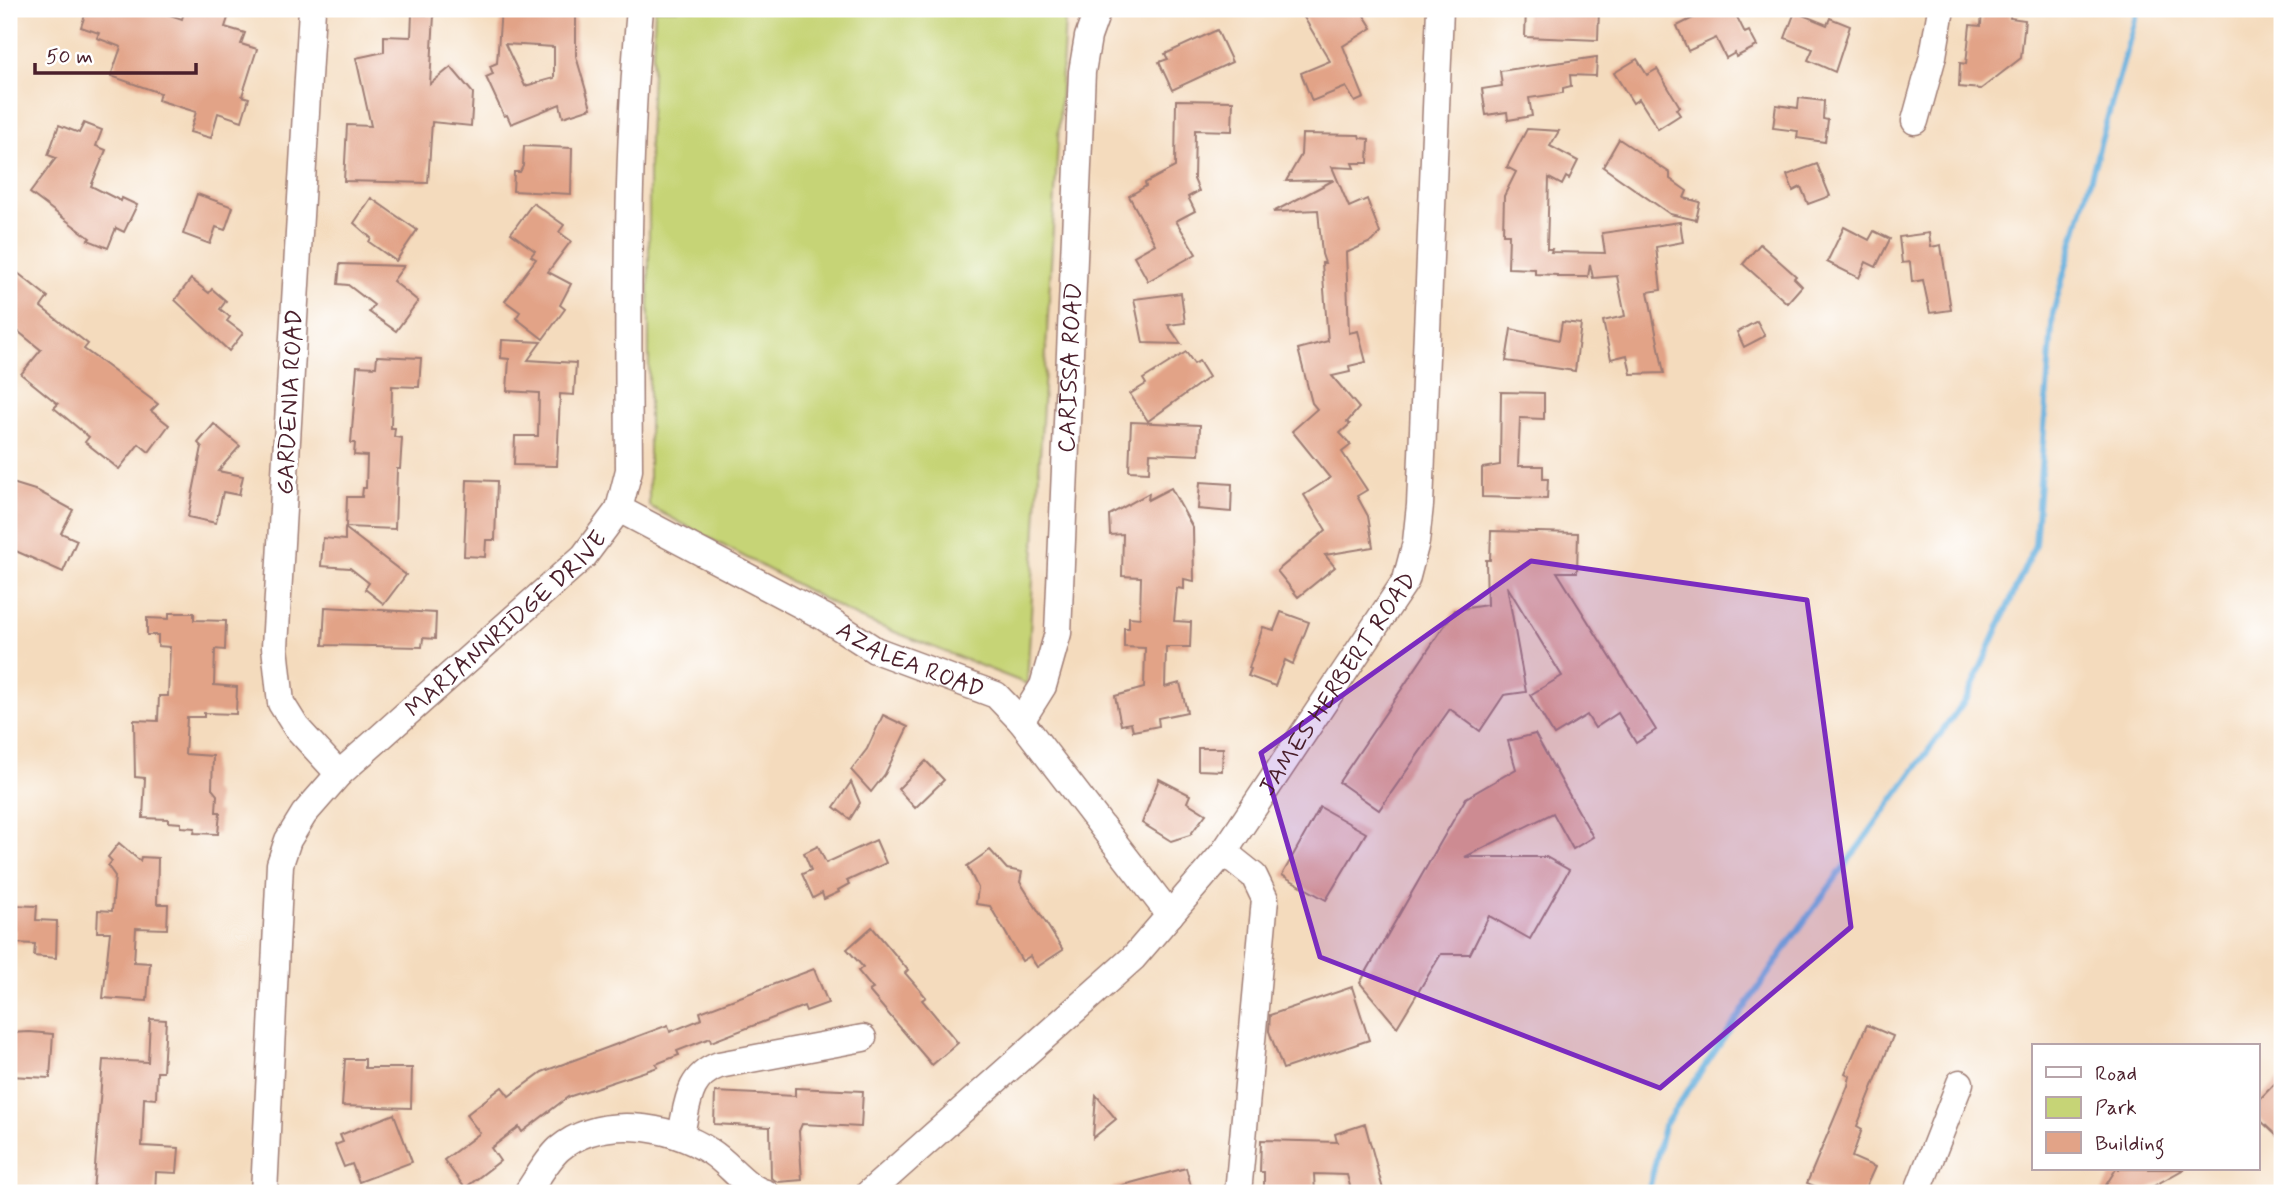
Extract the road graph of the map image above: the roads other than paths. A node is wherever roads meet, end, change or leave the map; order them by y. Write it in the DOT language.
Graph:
graph roads {
  1 [pos="312,9"];
  2 [pos="640,9"];
  3 [pos="1098,9"];
  4 [pos="1440,9"];
  5 [pos="1941,9"];
  6 [pos="1915,121"];
  7 [pos="619,509"];
  8 [pos="1021,721"];
  9 [pos="339,774"];
  10 [pos="1224,852"];
  11 [pos="1170,915"];
  12 [pos="863,1038"];
  13 [pos="1960,1083"];
  14 [pos="681,1134"];
  15 [pos="264,1193"];
  16 [pos="527,1193"];
  17 [pos="766,1193"];
  18 [pos="869,1193"];
  19 [pos="1238,1193"];
  20 [pos="1917,1193"];
  1 -- 9 [label="street, GARDENIA ROAD"];
  2 -- 7 [label="street, MARIANNRIDGE DRIVE"];
  3 -- 8 [label="street, CARISSA ROAD"];
  4 -- 10 [label="street, JAMES HERBERT ROAD"];
  5 -- 6 [label="street"];
  7 -- 8 [label="street, AZALEA ROAD"];
  7 -- 9 [label="street, MARIANNRIDGE DRIVE"];
  8 -- 11 [label="street, AZALEA ROAD"];
  9 -- 15 [label="street, MARIANNRIDGE DRIVE"];
  10 -- 11 [label="street, JAMES HERBERT ROAD"];
  10 -- 19 [label="street"];
  11 -- 18 [label="street, JAMES HERBERT ROAD"];
  12 -- 14 [label="street"];
  13 -- 20 [label="street"];
  14 -- 16 [label="street"];
  14 -- 17 [label="street"];
}
